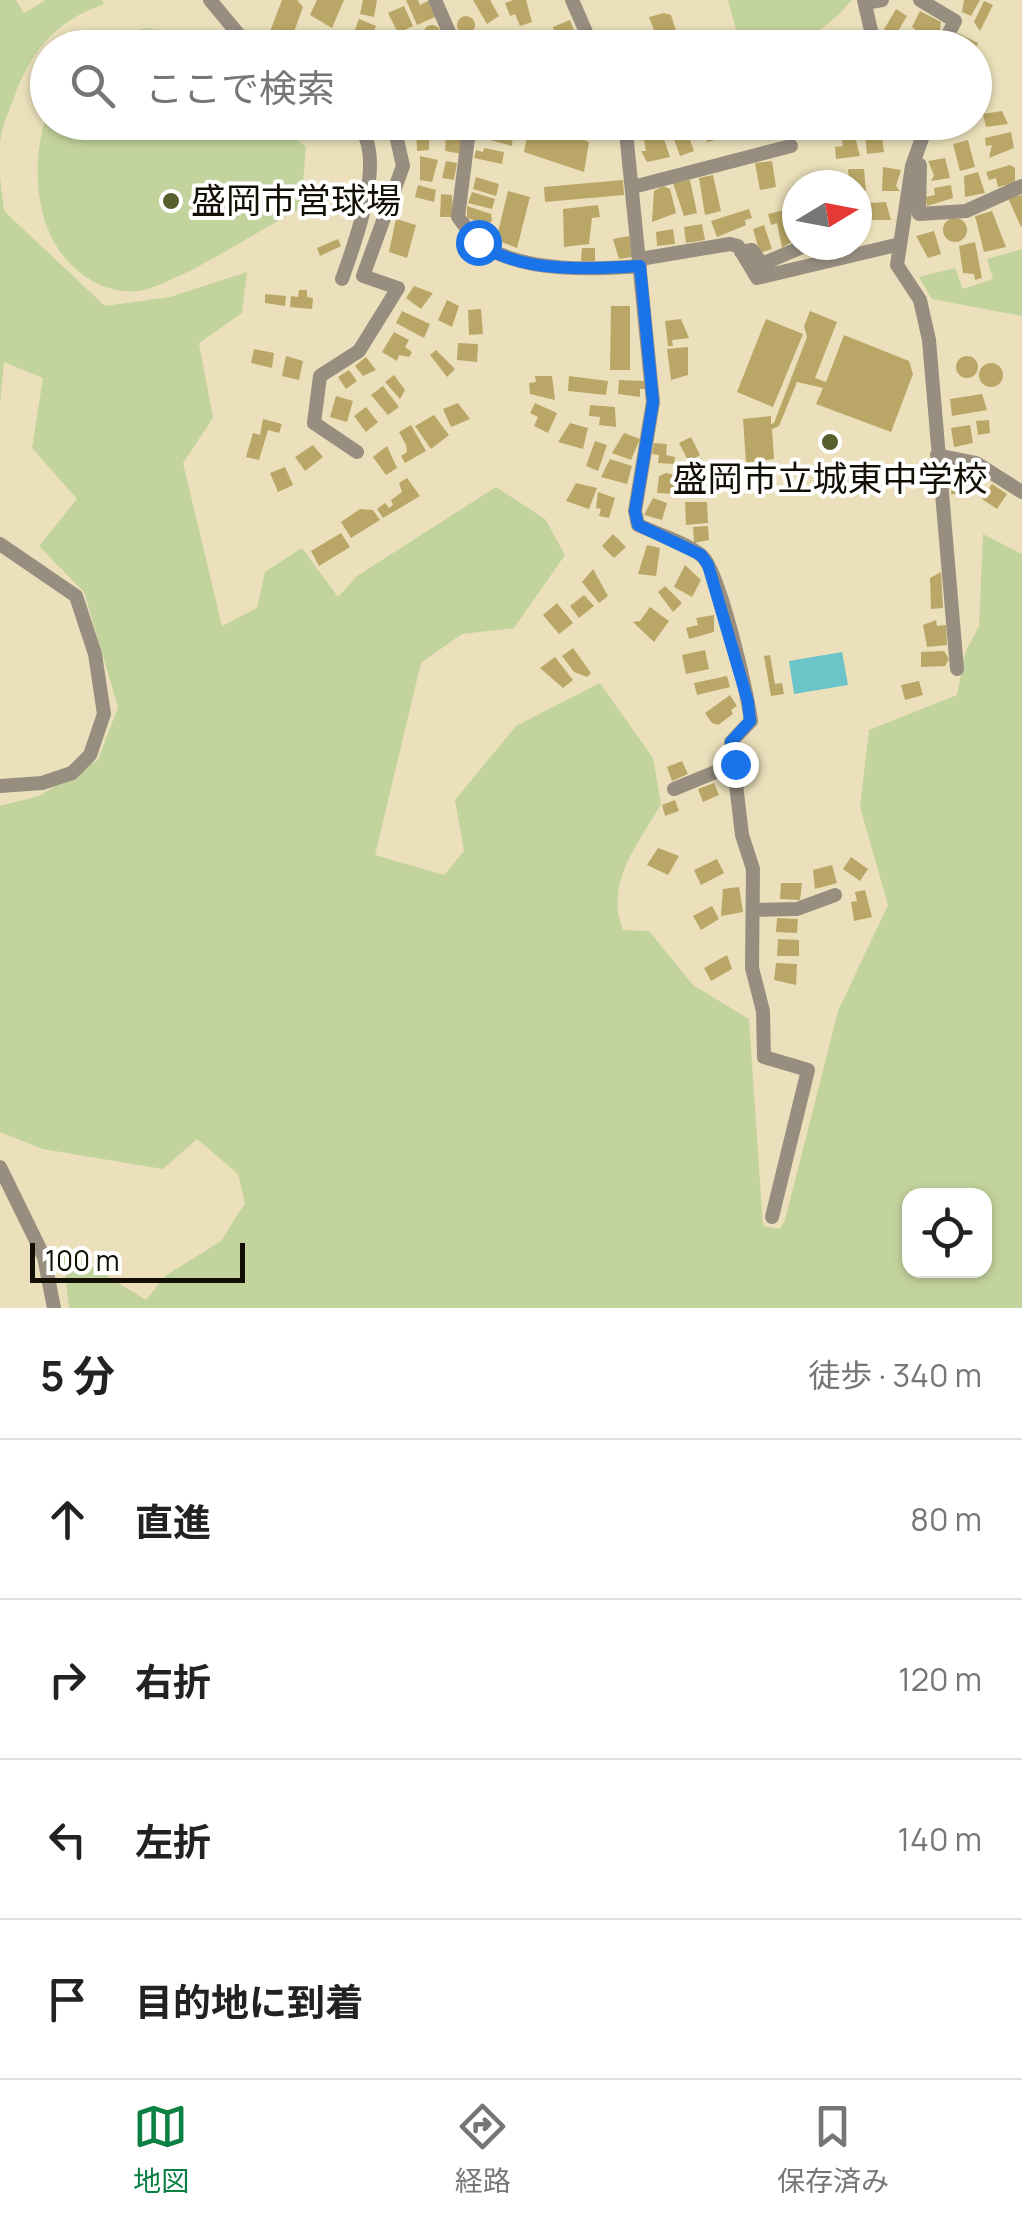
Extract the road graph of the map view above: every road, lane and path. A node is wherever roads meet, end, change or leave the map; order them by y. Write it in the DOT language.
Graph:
graph roads {
  1 [pos="210,0"];
  2 [pos="435,0"];
  3 [pos="572,0"];
  4 [pos="882,0"];
  5 [pos="920,0"];
  6 [pos="864,1"];
  7 [pos="235,30"];
  8 [pos="448,30"];
  9 [pos="585,30"];
  10 [pos="871,30"];
  11 [pos="950,30"];
  12 [pos="367,140"];
  13 [pos="397,140"];
  14 [pos="468,140"];
  15 [pos="627,140"];
  16 [pos="924,140"];
  17 [pos="792,146"];
  18 [pos="920,154"];
  19 [pos="1022,186"];
  20 [pos="633,187"];
  21 [pos="896,245"];
  22 [pos="741,252"];
  23 [pos="782,256"];
  24 [pos="640,262"];
  25 [pos="342,279"];
  26 [pos="357,452"];
  27 [pos="937,456"];
  28 [pos="1022,492"];
  29 [pos="0,544"];
  30 [pos="958,669"];
  31 [pos="735,764"];
  32 [pos="0,786"];
  33 [pos="674,789"];
  34 [pos="835,896"];
  35 [pos="753,910"];
  36 [pos="0,1167"];
  37 [pos="772,1217"];
  38 [pos="54,1308"];
  1 -- 7 [label="street"];
  2 -- 8 [label="street"];
  3 -- 9 [label="street"];
  4 -- 6 [label="street"];
  5 -- 11 [label="street"];
  6 -- 10 [label="street"];
  12 -- 25 [label="street"];
  13 -- 26 [label="street"];
  14 -- 24 [label="street"];
  15 -- 20 [label="street"];
  16 -- 18 [label="street"];
  17 -- 20 [label="street"];
  18 -- 19 [label="street"];
  18 -- 21 [label="street"];
  20 -- 24 [label="street"];
  21 -- 22 [label="street"];
  21 -- 27 [label="street"];
  22 -- 23 [label="street"];
  22 -- 24 [label="street"];
  24 -- 31 [label="street"];
  27 -- 28 [label="street"];
  27 -- 30 [label="street"];
  29 -- 32 [label="street"];
  31 -- 33 [label="street"];
  31 -- 35 [label="street"];
  34 -- 35 [label="street"];
  35 -- 37 [label="street"];
  36 -- 38 [label="street"];
}
